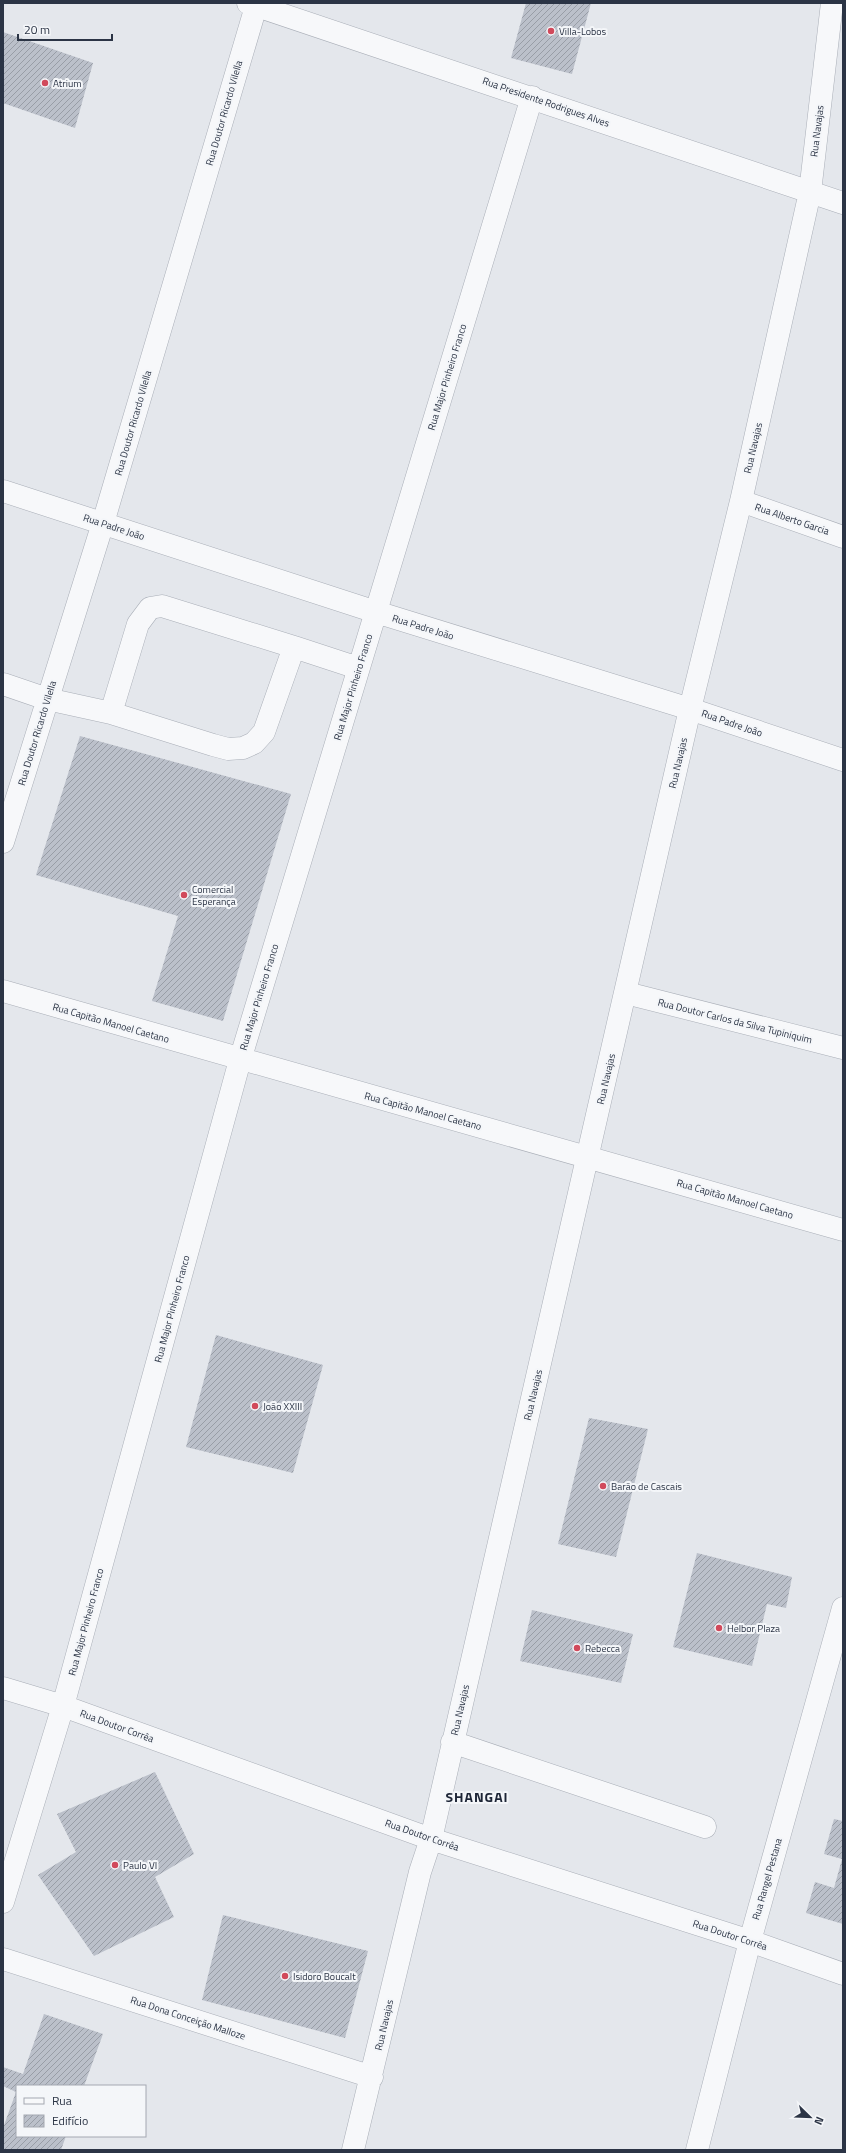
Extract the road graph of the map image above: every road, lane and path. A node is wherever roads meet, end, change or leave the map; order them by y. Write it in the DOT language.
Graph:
graph roads {
  1 [pos="832,3"];
  2 [pos="253,4"];
  3 [pos="532,97"];
  4 [pos="810,192"];
  5 [pos="843,203"];
  6 [pos="3,491"];
  7 [pos="741,501"];
  8 [pos="103,523"];
  9 [pos="843,537"];
  10 [pos="376,612"];
  11 [pos="294,647"];
  12 [pos="358,668"];
  13 [pos="3,684"];
  14 [pos="47,699"];
  15 [pos="690,709"];
  16 [pos="110,713"];
  17 [pos="843,760"];
  18 [pos="3,842"];
  19 [pos="3,991"];
  20 [pos="626,993"];
  21 [pos="843,1048"];
  22 [pos="240,1060"];
  23 [pos="588,1156"];
  24 [pos="843,1230"];
  25 [pos="843,1608"];
  26 [pos="3,1688"];
  27 [pos="63,1706"];
  28 [pos="452,1742"];
  29 [pos="705,1827"];
  30 [pos="431,1839"];
  31 [pos="3,1902"];
  32 [pos="750,1941"];
  33 [pos="3,1959"];
  34 [pos="843,1974"];
  35 [pos="372,2077"];
  36 [pos="353,2150"];
  37 [pos="697,2150"];
  1 -- 4 [label="street, Rua Navajas"];
  2 -- 3 [label="street, Rua Presidente Rodrigues Alves"];
  2 -- 8 [label="street, Rua Doutor Ricardo Vilella"];
  3 -- 4 [label="street, Rua Presidente Rodrigues Alves"];
  3 -- 10 [label="street, Rua Major Pinheiro Franco"];
  4 -- 5 [label="street, Rua Presidente Rodrigues Alves"];
  4 -- 7 [label="street, Rua Navajas"];
  6 -- 8 [label="street, Rua Padre João"];
  7 -- 9 [label="street, Rua Alberto Garcia"];
  7 -- 15 [label="street, Rua Navajas"];
  8 -- 10 [label="street, Rua Padre João"];
  8 -- 14 [label="street, Rua Doutor Ricardo Vilella"];
  10 -- 12 [label="street, Rua Major Pinheiro Franco"];
  10 -- 15 [label="street, Rua Padre João"];
  11 -- 12 [label="street"];
  11 -- 16 [label="street"];
  11 -- 16 [label="street"];
  12 -- 22 [label="street, Rua Major Pinheiro Franco"];
  13 -- 14 [label="street"];
  14 -- 16 [label="street"];
  14 -- 18 [label="street, Rua Doutor Ricardo Vilella"];
  15 -- 17 [label="street, Rua Padre João"];
  15 -- 20 [label="street, Rua Navajas"];
  19 -- 22 [label="street, Rua Capitão Manoel Caetano"];
  20 -- 21 [label="street, Rua Doutor Carlos da Silva Tupiniquim"];
  20 -- 23 [label="street, Rua Navajas"];
  22 -- 23 [label="street, Rua Capitão Manoel Caetano"];
  22 -- 27 [label="street, Rua Major Pinheiro Franco"];
  23 -- 24 [label="street, Rua Capitão Manoel Caetano"];
  23 -- 28 [label="street, Rua Navajas"];
  25 -- 32 [label="street, Rua Rangel Pestana"];
  26 -- 27 [label="street, Rua Doutor Corrêa"];
  27 -- 30 [label="street, Rua Doutor Corrêa"];
  27 -- 31 [label="street, Rua Major Pinheiro Franco"];
  28 -- 29 [label="street"];
  28 -- 30 [label="street, Rua Navajas"];
  30 -- 32 [label="street, Rua Doutor Corrêa"];
  30 -- 35 [label="street, Rua Navajas"];
  32 -- 34 [label="street, Rua Doutor Corrêa"];
  32 -- 37 [label="street, Rua Rangel Pestana"];
  33 -- 35 [label="street, Rua Dona Conceição Malloze"];
  35 -- 36 [label="street, Rua Navajas"];
}
